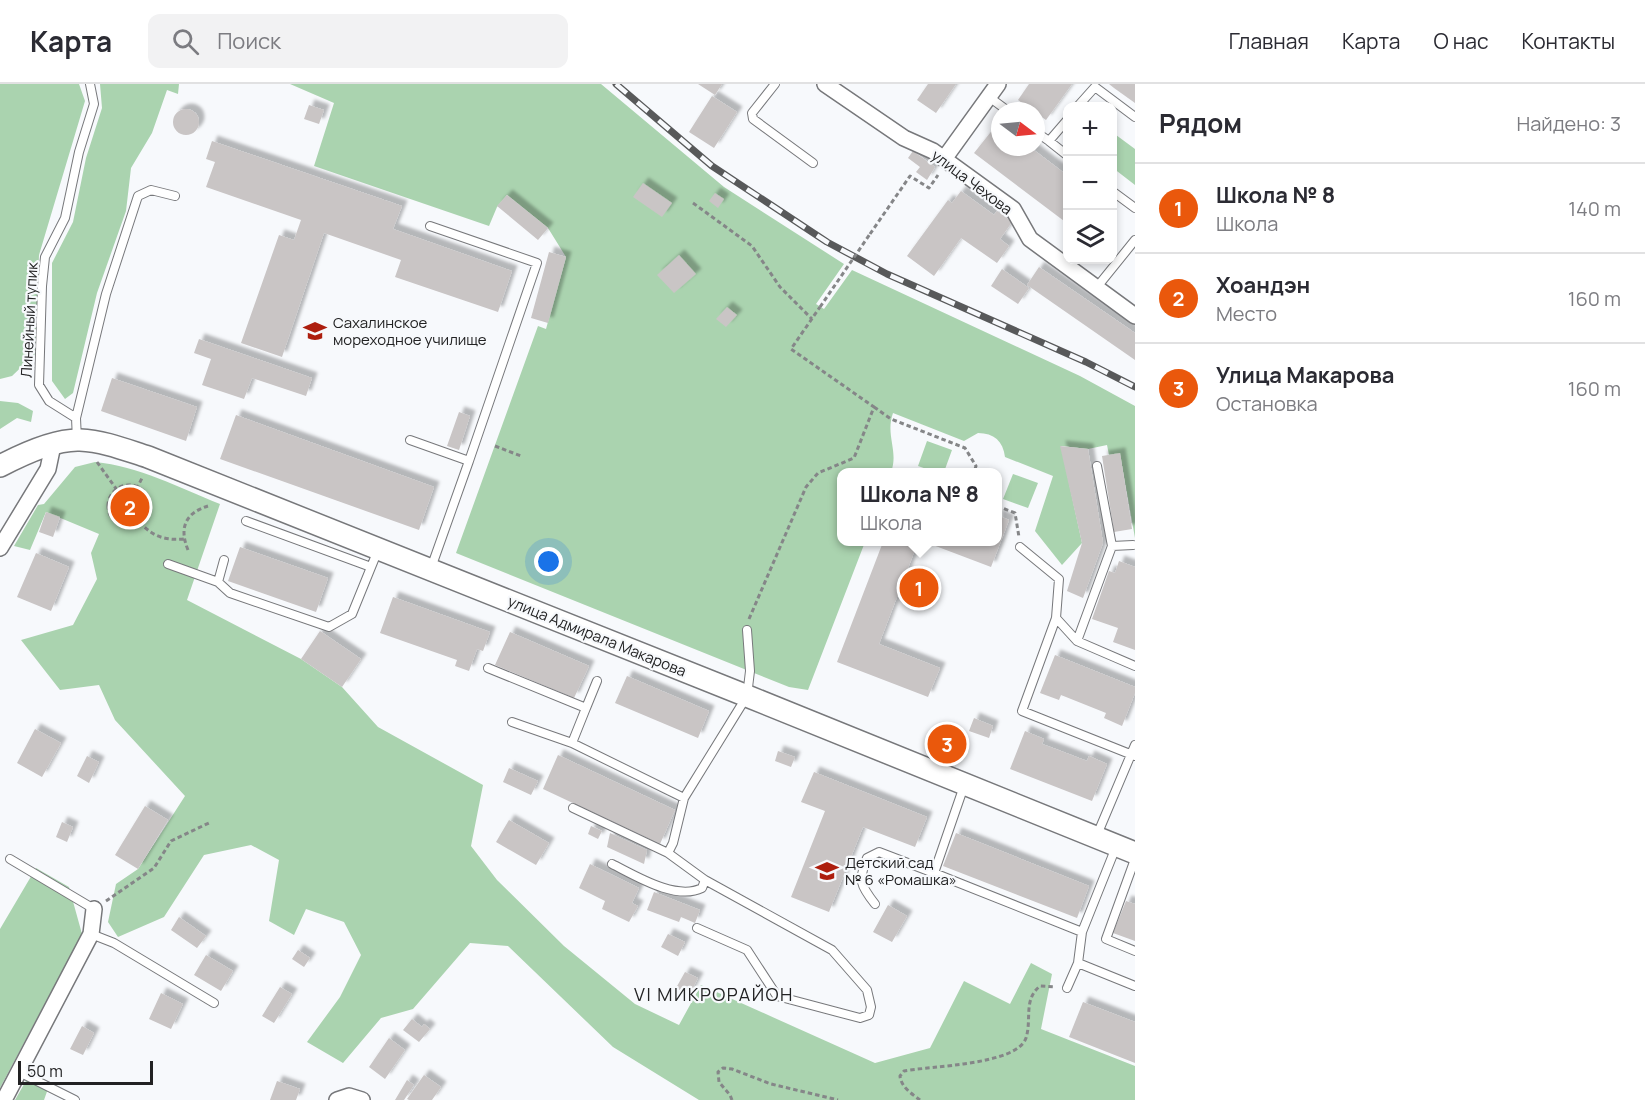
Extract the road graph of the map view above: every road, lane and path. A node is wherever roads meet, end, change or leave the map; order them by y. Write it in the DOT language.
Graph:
graph roads {
  1 [pos="90,84"];
  2 [pos="775,84"];
  3 [pos="825,84"];
  4 [pos="998,84"];
  5 [pos="989,97"];
  6 [pos="996,102"];
  7 [pos="1082,102"];
  8 [pos="1115,102"];
  9 [pos="1117,104"];
  10 [pos="1135,117"];
  11 [pos="1063,124"];
  12 [pos="1045,139"];
  13 [pos="1048,141"];
  14 [pos="1063,152"];
  15 [pos="944,159"];
  16 [pos="813,163"];
  17 [pos="934,180"];
  18 [pos="1117,193"];
  19 [pos="175,196"];
  20 [pos="693,203"];
  21 [pos="1135,208"];
  22 [pos="430,226"];
  23 [pos="1135,240"];
  24 [pos="1097,287"];
  25 [pos="1135,316"];
  26 [pos="812,319"];
  27 [pos="874,407"];
  28 [pos="76,418"];
  29 [pos="77,440"];
  30 [pos="410,440"];
  31 [pos="54,445"];
  32 [pos="495,446"];
  33 [pos="521,456"];
  34 [pos="95,459"];
  35 [pos="469,461"];
  36 [pos="0,466"];
  37 [pos="1097,466"];
  38 [pos="975,468"];
  39 [pos="145,471"];
  40 [pos="137,486"];
  41 [pos="116,489"];
  42 [pos="133,496"];
  43 [pos="122,498"];
  44 [pos="151,504"];
  45 [pos="140,505"];
  46 [pos="208,506"];
  47 [pos="118,508"];
  48 [pos="1002,508"];
  49 [pos="108,509"];
  50 [pos="135,516"];
  51 [pos="124,517"];
  52 [pos="246,521"];
  53 [pos="142,525"];
  54 [pos="120,526"];
  55 [pos="184,539"];
  56 [pos="1133,545"];
  57 [pos="1112,546"];
  58 [pos="1020,547"];
  59 [pos="0,548"];
  60 [pos="188,549"];
  61 [pos="375,558"];
  62 [pos="224,560"];
  63 [pos="168,564"];
  64 [pos="431,569"];
  65 [pos="218,582"];
  66 [pos="1056,618"];
  67 [pos="747,630"];
  68 [pos="1077,641"];
  69 [pos="1135,666"];
  70 [pos="488,668"];
  71 [pos="597,681"];
  72 [pos="747,696"];
  73 [pos="586,708"];
  74 [pos="512,722"];
  75 [pos="572,743"];
  76 [pos="1135,745"];
  77 [pos="1133,755"];
  78 [pos="965,784"];
  79 [pos="684,798"];
  80 [pos="573,808"];
  81 [pos="211,822"];
  82 [pos="1096,838"];
  83 [pos="1126,850"];
  84 [pos="668,853"];
  85 [pos="10,860"];
  86 [pos="1135,860"];
  87 [pos="612,864"];
  88 [pos="934,873"];
  89 [pos="705,880"];
  90 [pos="875,904"];
  91 [pos="94,909"];
  92 [pos="697,928"];
  93 [pos="1082,932"];
  94 [pos="91,934"];
  95 [pos="1135,951"];
  96 [pos="1078,963"];
  97 [pos="1135,986"];
  98 [pos="1067,987"];
  99 [pos="214,1003"];
  100 [pos="19,1071"];
  101 [pos="4,1100"];
  102 [pos="75,1100"];
  103 [pos="337,1100"];
  104 [pos="362,1100"];
  105 [pos="732,1100"];
  106 [pos="838,1100"];
  107 [pos="921,1100"];
  1 -- 28 [label="lane, Линейный тупик"];
  2 -- 16 [label="lane"];
  3 -- 15 [label="street, улица Чехова"];
  4 -- 5 [label="street"];
  5 -- 6 [label="lane"];
  5 -- 15 [label="street"];
  7 -- 8 [label="lane"];
  9 -- 10 [label="lane"];
  11 -- 13 [label="lane"];
  12 -- 13 [label="lane"];
  13 -- 14 [label="lane"];
  15 -- 24 [label="street, улица Чехова"];
  17 -- 26 [label="path, bridge"];
  18 -- 21 [label="lane"];
  19 -- 28 [label="lane"];
  20 -- 26 [label="path"];
  22 -- 35 [label="lane"];
  23 -- 24 [label="lane"];
  24 -- 25 [label="street, улица Чехова"];
  26 -- 27 [label="path"];
  27 -- 38 [label="path"];
  27 -- 67 [label="path"];
  28 -- 29 [label="lane"];
  29 -- 31 [label="main road, улица Адмирала Макарова"];
  29 -- 61 [label="main road, улица Адмирала Макарова"];
  30 -- 35 [label="lane"];
  31 -- 36 [label="main road, улица Адмирала Макарова"];
  31 -- 59 [label="street"];
  32 -- 33 [label="path"];
  34 -- 41 [label="path"];
  35 -- 64 [label="lane"];
  37 -- 57 [label="lane"];
  39 -- 40 [label="path"];
  40 -- 41 [label="path"];
  40 -- 42 [label="path"];
  40 -- 44 [label="path"];
  41 -- 43 [label="path"];
  41 -- 49 [label="path"];
  42 -- 43 [label="path"];
  42 -- 45 [label="path"];
  43 -- 47 [label="path"];
  44 -- 45 [label="path"];
  44 -- 53 [label="path"];
  45 -- 50 [label="path"];
  46 -- 55 [label="path"];
  47 -- 49 [label="path"];
  47 -- 51 [label="path"];
  48 -- 58 [label="path"];
  49 -- 54 [label="path"];
  50 -- 51 [label="path"];
  50 -- 53 [label="path"];
  51 -- 54 [label="path"];
  52 -- 61 [label="lane"];
  53 -- 54 [label="path"];
  53 -- 55 [label="path"];
  55 -- 60 [label="path"];
  56 -- 57 [label="lane"];
  57 -- 68 [label="lane"];
  58 -- 66 [label="lane"];
  61 -- 64 [label="main road, улица Адмирала Макарова"];
  61 -- 65 [label="lane"];
  62 -- 65 [label="lane"];
  63 -- 65 [label="lane"];
  64 -- 72 [label="main road, улица Адмирала Макарова"];
  66 -- 68 [label="lane"];
  66 -- 77 [label="lane"];
  67 -- 72 [label="lane"];
  68 -- 69 [label="lane"];
  70 -- 73 [label="lane"];
  71 -- 73 [label="lane"];
  72 -- 78 [label="main road, улица Адмирала Макарова"];
  72 -- 79 [label="lane"];
  73 -- 75 [label="lane"];
  74 -- 75 [label="lane"];
  75 -- 79 [label="lane"];
  76 -- 77 [label="lane"];
  77 -- 82 [label="lane"];
  78 -- 82 [label="main road, улица Адмирала Макарова"];
  78 -- 88 [label="lane"];
  79 -- 84 [label="lane"];
  80 -- 84 [label="lane"];
  81 -- 91 [label="path"];
  82 -- 83 [label="main road, улица Адмирала Макарова"];
  83 -- 93 [label="lane"];
  84 -- 89 [label="lane"];
  85 -- 91 [label="lane"];
  86 -- 95 [label="lane"];
  87 -- 89 [label="lane"];
  88 -- 90 [label="lane"];
  88 -- 93 [label="lane"];
  89 -- 92 [label="lane"];
  91 -- 94 [label="street"];
  93 -- 96 [label="lane"];
  94 -- 99 [label="lane"];
  94 -- 100 [label="street"];
  96 -- 97 [label="lane"];
  96 -- 98 [label="lane"];
  98 -- 107 [label="path"];
  100 -- 101 [label="street"];
  100 -- 102 [label="lane"];
  103 -- 104 [label="street"];
  105 -- 106 [label="path"];
}
